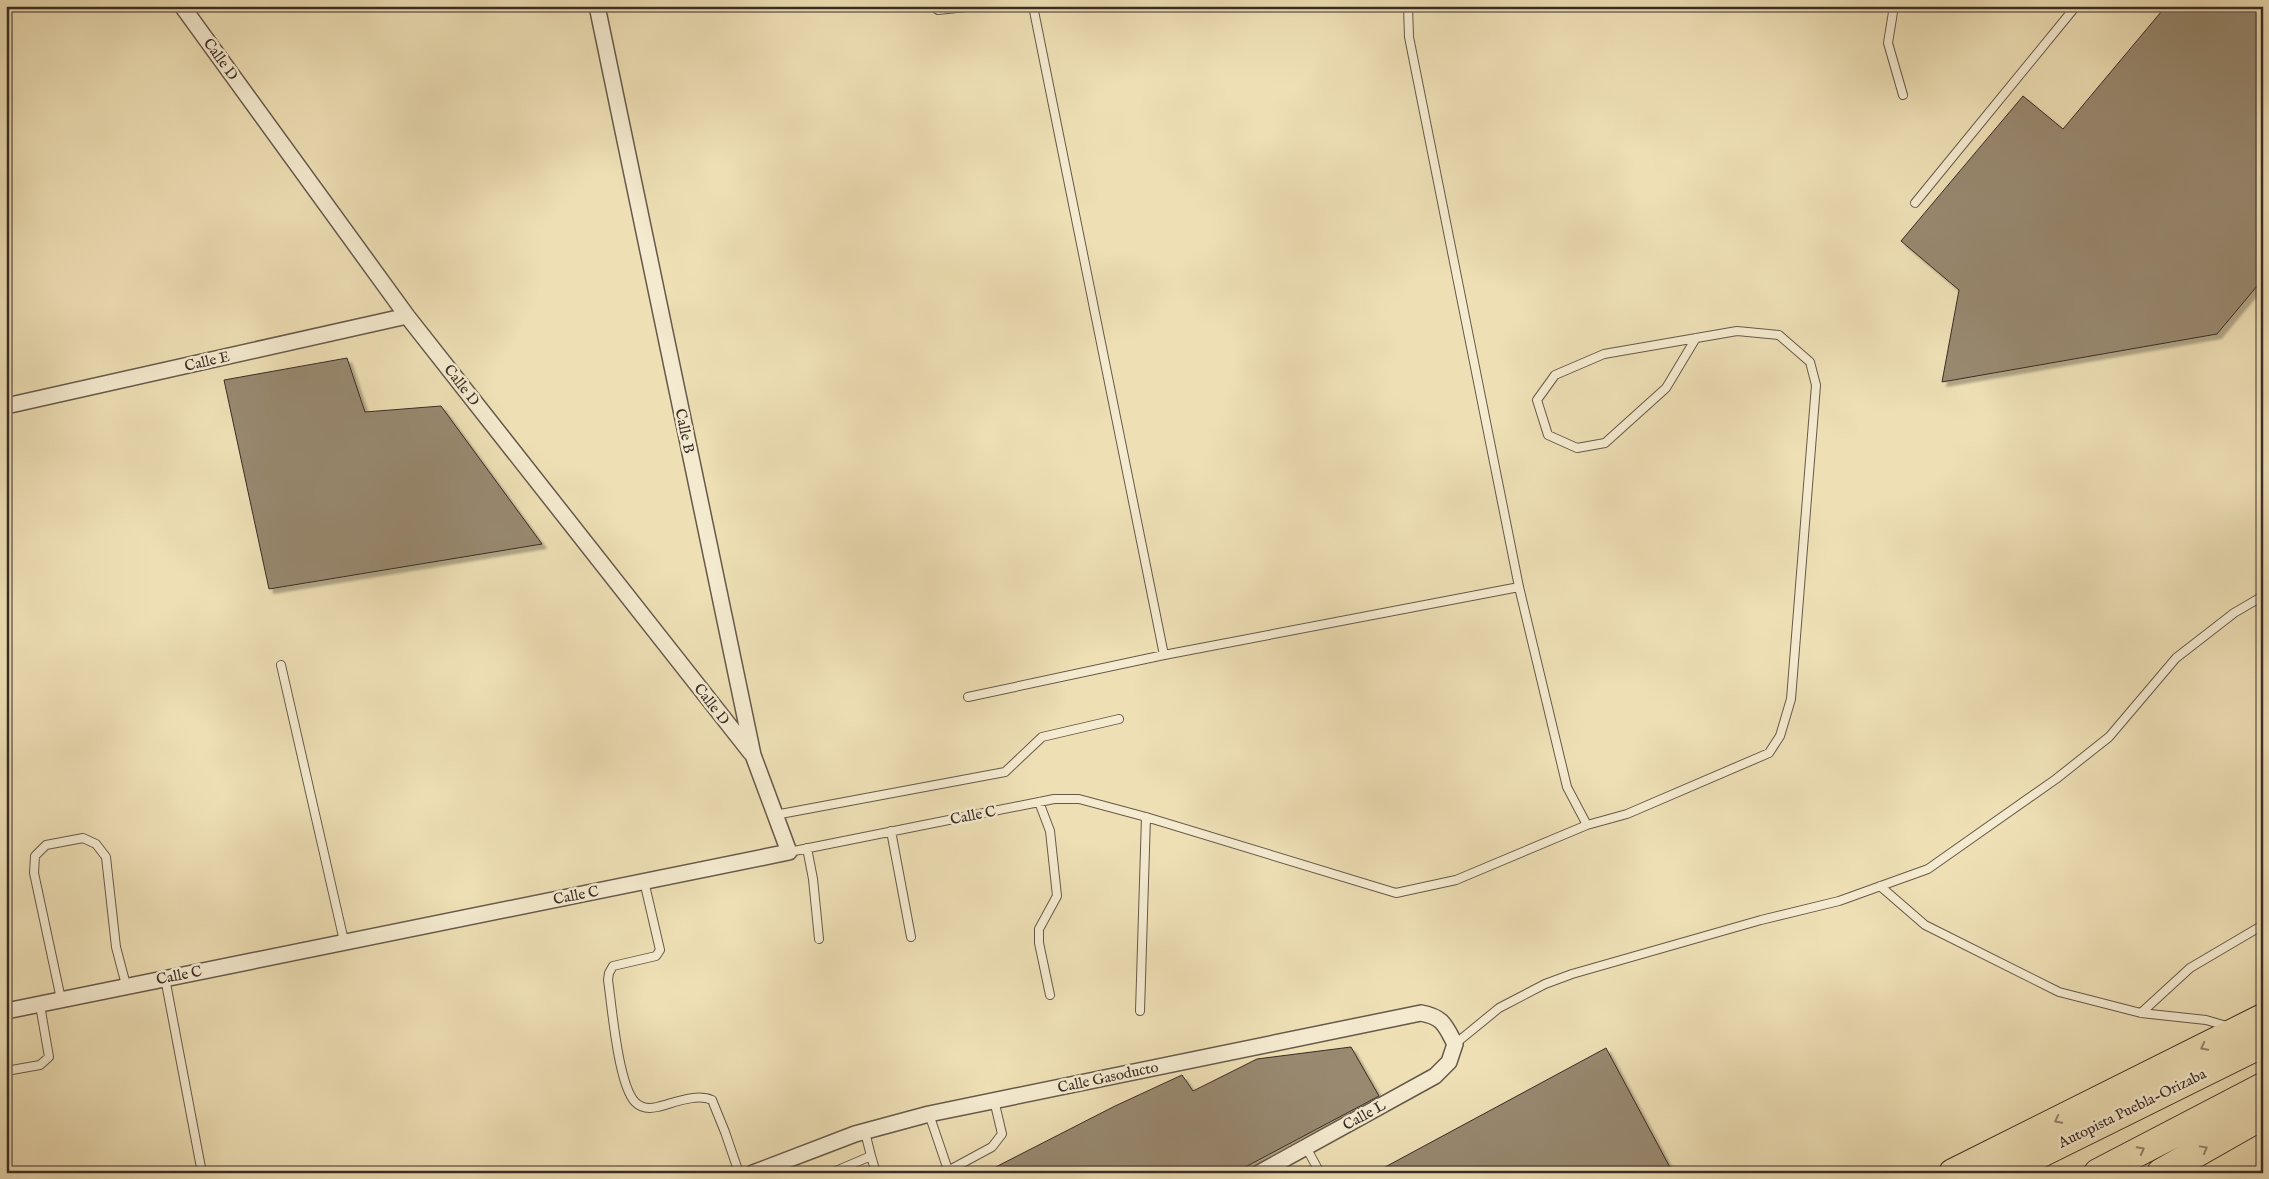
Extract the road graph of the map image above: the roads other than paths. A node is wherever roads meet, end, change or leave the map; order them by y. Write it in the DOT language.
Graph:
graph roads {
  1 [pos="182,6"];
  2 [pos="597,6"];
  3 [pos="932,6"];
  4 [pos="976,6"];
  5 [pos="1033,6"];
  6 [pos="1408,6"];
  7 [pos="1894,6"];
  8 [pos="2076,6"];
  9 [pos="1902,94"];
  10 [pos="1915,203"];
  11 [pos="407,316"];
  12 [pos="1696,338"];
  13 [pos="6,406"];
  14 [pos="1519,587"];
  15 [pos="2263,596"];
  16 [pos="1164,655"];
  17 [pos="281,664"];
  18 [pos="968,697"];
  19 [pos="1119,718"];
  20 [pos="753,755"];
  21 [pos="1039,802"];
  22 [pos="775,815"];
  23 [pos="1146,817"];
  24 [pos="1587,825"];
  25 [pos="891,830"];
  26 [pos="806,848"];
  27 [pos="789,852"];
  28 [pos="644,881"];
  29 [pos="1880,886"];
  30 [pos="2263,925"];
  31 [pos="911,938"];
  32 [pos="818,939"];
  33 [pos="344,941"];
  34 [pos="165,978"];
  35 [pos="126,985"];
  36 [pos="1050,995"];
  37 [pos="61,999"];
  38 [pos="40,1005"];
  39 [pos="6,1011"];
  40 [pos="1140,1011"];
  41 [pos="2141,1013"];
  42 [pos="2263,1018"];
  43 [pos="2239,1030"];
  44 [pos="2263,1042"];
  45 [pos="1455,1044"];
  46 [pos="2263,1057"];
  47 [pos="6,1071"];
  48 [pos="2263,1087"];
  49 [pos="994,1100"];
  50 [pos="929,1114"];
  51 [pos="2263,1115"];
  52 [pos="865,1132"];
  53 [pos="1306,1147"];
  54 [pos="871,1156"];
  55 [pos="946,1172"];
  56 [pos="202,1173"];
  57 [pos="739,1173"];
  58 [pos="753,1173"];
  59 [pos="831,1173"];
  60 [pos="876,1173"];
  61 [pos="1259,1173"];
  62 [pos="1320,1173"];
  63 [pos="1953,1173"];
  64 [pos="2001,1173"];
  65 [pos="2036,1173"];
  66 [pos="2098,1173"];
  67 [pos="2161,1173"];
  1 -- 11 [label="street, Calle D"];
  2 -- 20 [label="street, Calle B"];
  3 -- 4 [label="lane"];
  5 -- 16 [label="lane"];
  6 -- 14 [label="lane"];
  7 -- 9 [label="lane"];
  8 -- 10 [label="lane"];
  11 -- 13 [label="street, Calle E"];
  11 -- 20 [label="street, Calle D"];
  12 -- 12 [label="lane, Calle C"];
  12 -- 24 [label="lane, Calle C"];
  14 -- 16 [label="lane"];
  14 -- 24 [label="lane"];
  15 -- 29 [label="lane"];
  16 -- 18 [label="lane"];
  17 -- 33 [label="lane"];
  19 -- 22 [label="lane"];
  20 -- 22 [label="street, Calle B"];
  21 -- 23 [label="lane, Calle C"];
  21 -- 25 [label="lane, Calle C"];
  21 -- 36 [label="lane"];
  22 -- 27 [label="street, Calle B"];
  23 -- 24 [label="lane, Calle C"];
  23 -- 40 [label="lane"];
  25 -- 26 [label="lane, Calle C"];
  25 -- 31 [label="lane"];
  26 -- 27 [label="lane, Calle C"];
  26 -- 32 [label="lane"];
  27 -- 28 [label="street, Calle C"];
  28 -- 33 [label="street, Calle C"];
  28 -- 57 [label="lane"];
  29 -- 41 [label="lane"];
  29 -- 45 [label="lane"];
  30 -- 41 [label="lane"];
  33 -- 34 [label="street, Calle C"];
  34 -- 35 [label="street, Calle C"];
  34 -- 56 [label="lane"];
  35 -- 37 [label="street, Calle C"];
  35 -- 37 [label="lane"];
  37 -- 38 [label="street, Calle C"];
  38 -- 39 [label="street, Calle C"];
  38 -- 47 [label="lane"];
  41 -- 43 [label="lane"];
  42 -- 43 [label="highway"];
  43 -- 63 [label="highway, one-way"];
  44 -- 64 [label="highway, Autopista Puebla-Orizaba"];
  45 -- 49 [label="street, Calle Gasoducto"];
  45 -- 53 [label="street, Calle L"];
  46 -- 65 [label="highway"];
  66 -- 48 [label="highway, one-way"];
  49 -- 50 [label="street, Calle Gasoducto"];
  49 -- 55 [label="lane"];
  50 -- 52 [label="street, Calle Gasoducto"];
  50 -- 55 [label="lane"];
  67 -- 51 [label="highway, one-way"];
  52 -- 54 [label="lane"];
  52 -- 58 [label="street, Calle Gasoducto"];
  53 -- 61 [label="street, Calle L"];
  53 -- 62 [label="lane"];
  54 -- 59 [label="lane"];
  54 -- 60 [label="lane"];
}
